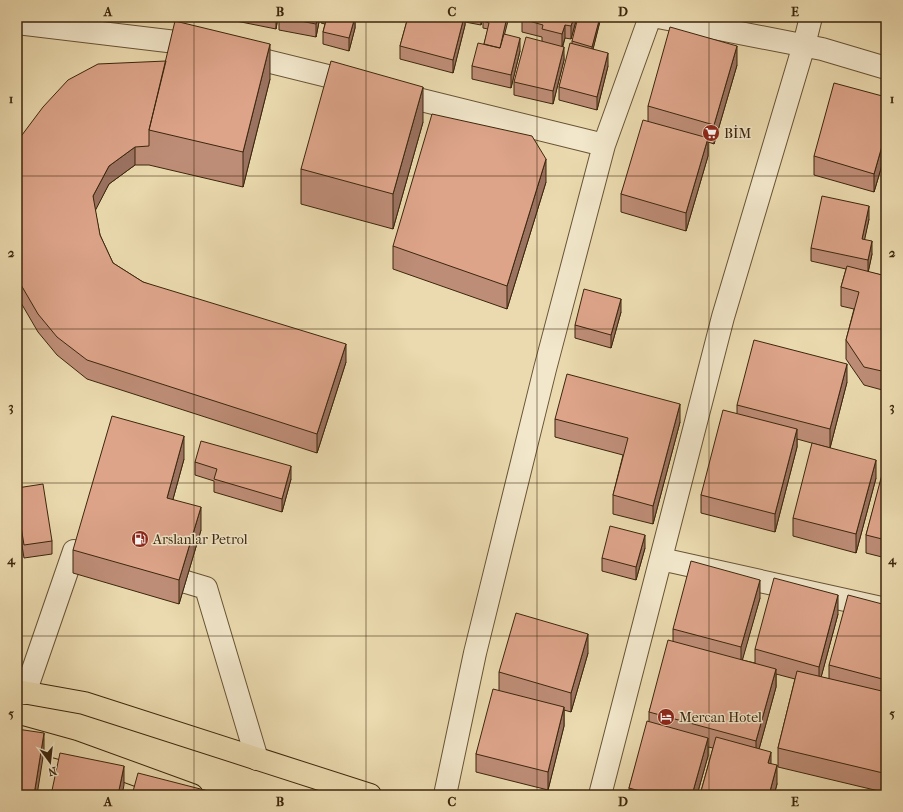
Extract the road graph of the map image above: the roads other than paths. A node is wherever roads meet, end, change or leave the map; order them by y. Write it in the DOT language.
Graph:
graph roads {
  1 [pos="650,17"];
  2 [pos="658,17"];
  3 [pos="811,17"];
  4 [pos="17,23"];
  5 [pos="804,45"];
  6 [pos="886,68"];
  7 [pos="604,145"];
  8 [pos="79,553"];
  9 [pos="661,559"];
  10 [pos="186,582"];
  11 [pos="886,609"];
  12 [pos="21,692"];
  13 [pos="17,736"];
  14 [pos="257,759"];
  15 [pos="192,795"];
  16 [pos="370,795"];
  17 [pos="445,795"];
  18 [pos="600,795"];
  1 -- 7 [label="street"];
  2 -- 5 [label="street"];
  3 -- 5 [label="street"];
  4 -- 7 [label="street"];
  5 -- 6 [label="street"];
  5 -- 9 [label="street"];
  7 -- 17 [label="street"];
  8 -- 12 [label="street"];
  9 -- 11 [label="street"];
  9 -- 18 [label="street"];
  10 -- 14 [label="street"];
  12 -- 14 [label="main road"];
  13 -- 15 [label="main road"];
  14 -- 16 [label="main road"];
}
